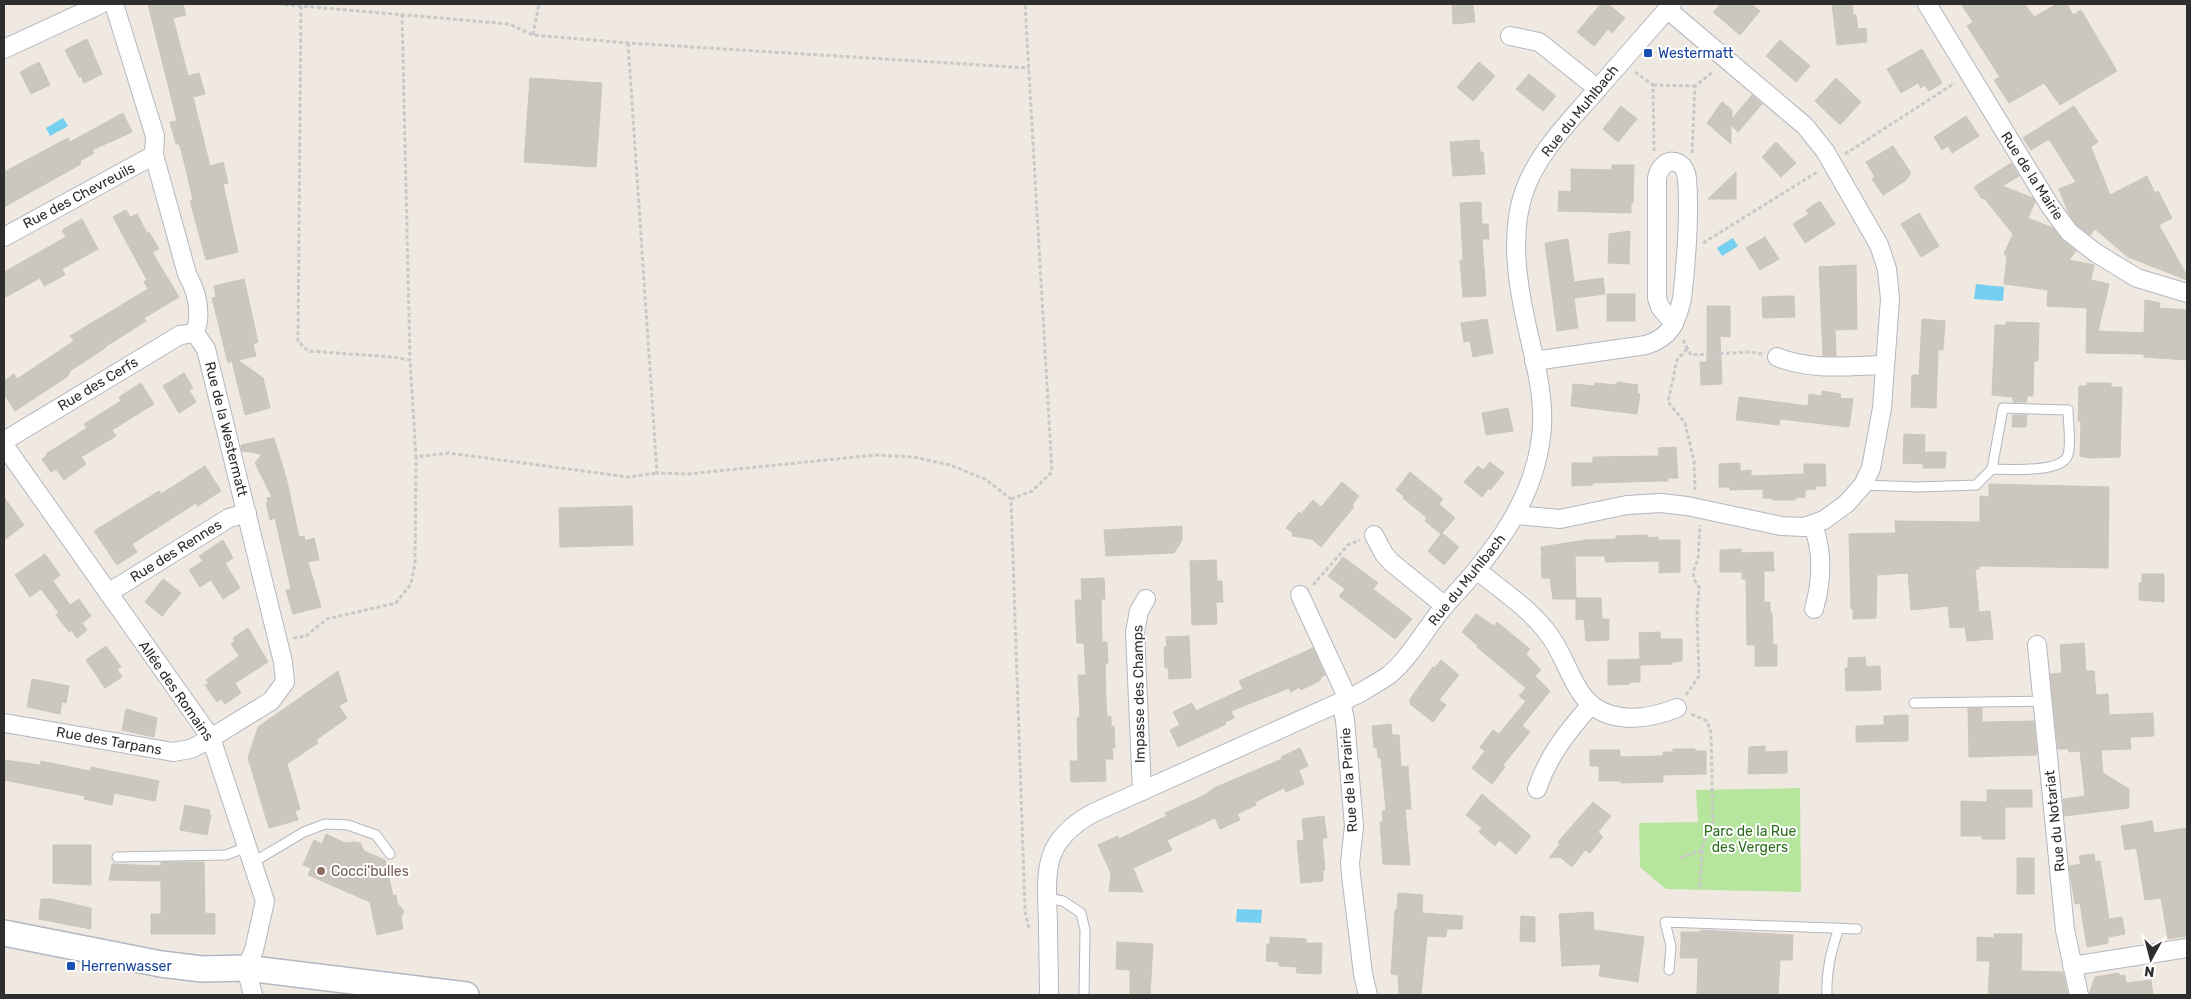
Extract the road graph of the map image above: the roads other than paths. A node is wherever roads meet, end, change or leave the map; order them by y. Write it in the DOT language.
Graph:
graph roads {
  1 [pos="101,4"];
  2 [pos="114,4"];
  3 [pos="1927,4"];
  4 [pos="1670,6"];
  5 [pos="1510,36"];
  6 [pos="4,49"];
  7 [pos="1598,89"];
  8 [pos="154,155"];
  9 [pos="4,237"];
  10 [pos="2187,293"];
  11 [pos="1674,324"];
  12 [pos="195,333"];
  13 [pos="1777,357"];
  14 [pos="1534,361"];
  15 [pos="1885,365"];
  16 [pos="4,441"];
  17 [pos="4,445"];
  18 [pos="1992,469"];
  19 [pos="1863,485"];
  20 [pos="246,513"];
  21 [pos="1516,515"];
  22 [pos="1813,525"];
  23 [pos="1374,535"];
  24 [pos="1478,571"];
  25 [pos="108,593"];
  26 [pos="1300,595"];
  27 [pos="1146,599"];
  28 [pos="1445,606"];
  29 [pos="1814,609"];
  30 [pos="2037,645"];
  31 [pos="1344,700"];
  32 [pos="2043,701"];
  33 [pos="1914,703"];
  34 [pos="1590,706"];
  35 [pos="1677,708"];
  36 [pos="4,723"];
  37 [pos="211,738"];
  38 [pos="1537,789"];
  39 [pos="1142,791"];
  40 [pos="390,854"];
  41 [pos="250,855"];
  42 [pos="117,857"];
  43 [pos="1047,898"];
  44 [pos="1839,928"];
  45 [pos="1857,929"];
  46 [pos="4,933"];
  47 [pos="2187,948"];
  48 [pos="2072,966"];
  49 [pos="246,968"];
  50 [pos="1669,970"];
  51 [pos="253,995"];
  52 [pos="466,995"];
  53 [pos="1049,995"];
  54 [pos="1084,995"];
  55 [pos="1368,995"];
  56 [pos="1827,995"];
  57 [pos="2079,995"];
  1 -- 6 [label="street"];
  2 -- 8 [label="street"];
  3 -- 10 [label="street, Rue de la Mairie"];
  4 -- 7 [label="street, Rue du Muhlbach"];
  4 -- 15 [label="street"];
  5 -- 7 [label="street"];
  7 -- 14 [label="street, Rue du Muhlbach"];
  8 -- 9 [label="street, Rue des Chevreuils"];
  8 -- 12 [label="street"];
  11 -- 11 [label="street"];
  11 -- 14 [label="street"];
  12 -- 16 [label="street, Rue des Cerfs"];
  12 -- 20 [label="street, Rue de la Westermatt"];
  13 -- 15 [label="street"];
  14 -- 21 [label="street, Rue du Muhlbach"];
  15 -- 19 [label="street"];
  17 -- 25 [label="street, Allée des Romains"];
  18 -- 18 [label="lane"];
  18 -- 19 [label="lane"];
  19 -- 22 [label="street"];
  20 -- 25 [label="street, Rue des Rennes"];
  20 -- 37 [label="street, Rue de la Westermatt"];
  21 -- 22 [label="street"];
  21 -- 24 [label="street, Rue du Muhlbach"];
  22 -- 29 [label="street"];
  23 -- 28 [label="street"];
  24 -- 28 [label="street, Rue du Muhlbach"];
  24 -- 34 [label="street"];
  25 -- 37 [label="street, Allée des Romains"];
  26 -- 31 [label="street, Rue de la Prairie"];
  27 -- 39 [label="street, Impasse des Champs"];
  28 -- 31 [label="street, Rue du Muhlbach"];
  30 -- 32 [label="street, Rue du Notariat"];
  31 -- 39 [label="street, Rue du Muhlbach"];
  31 -- 55 [label="street, Rue de la Prairie"];
  32 -- 33 [label="lane"];
  32 -- 48 [label="street, Rue du Notariat"];
  34 -- 35 [label="street"];
  34 -- 38 [label="street"];
  36 -- 37 [label="street, Rue des Tarpans"];
  37 -- 41 [label="street, Allée des Romains"];
  39 -- 43 [label="street, Rue du Muhlbach"];
  40 -- 41 [label="lane"];
  41 -- 42 [label="lane"];
  41 -- 49 [label="street, Allée des Romains"];
  43 -- 53 [label="street, Rue du Muhlbach"];
  43 -- 54 [label="lane"];
  44 -- 45 [label="lane"];
  44 -- 50 [label="lane"];
  44 -- 56 [label="lane"];
  46 -- 49 [label="street"];
  47 -- 48 [label="street"];
  48 -- 57 [label="street, Rue du Notariat"];
  49 -- 51 [label="street"];
  49 -- 52 [label="street"];
}
